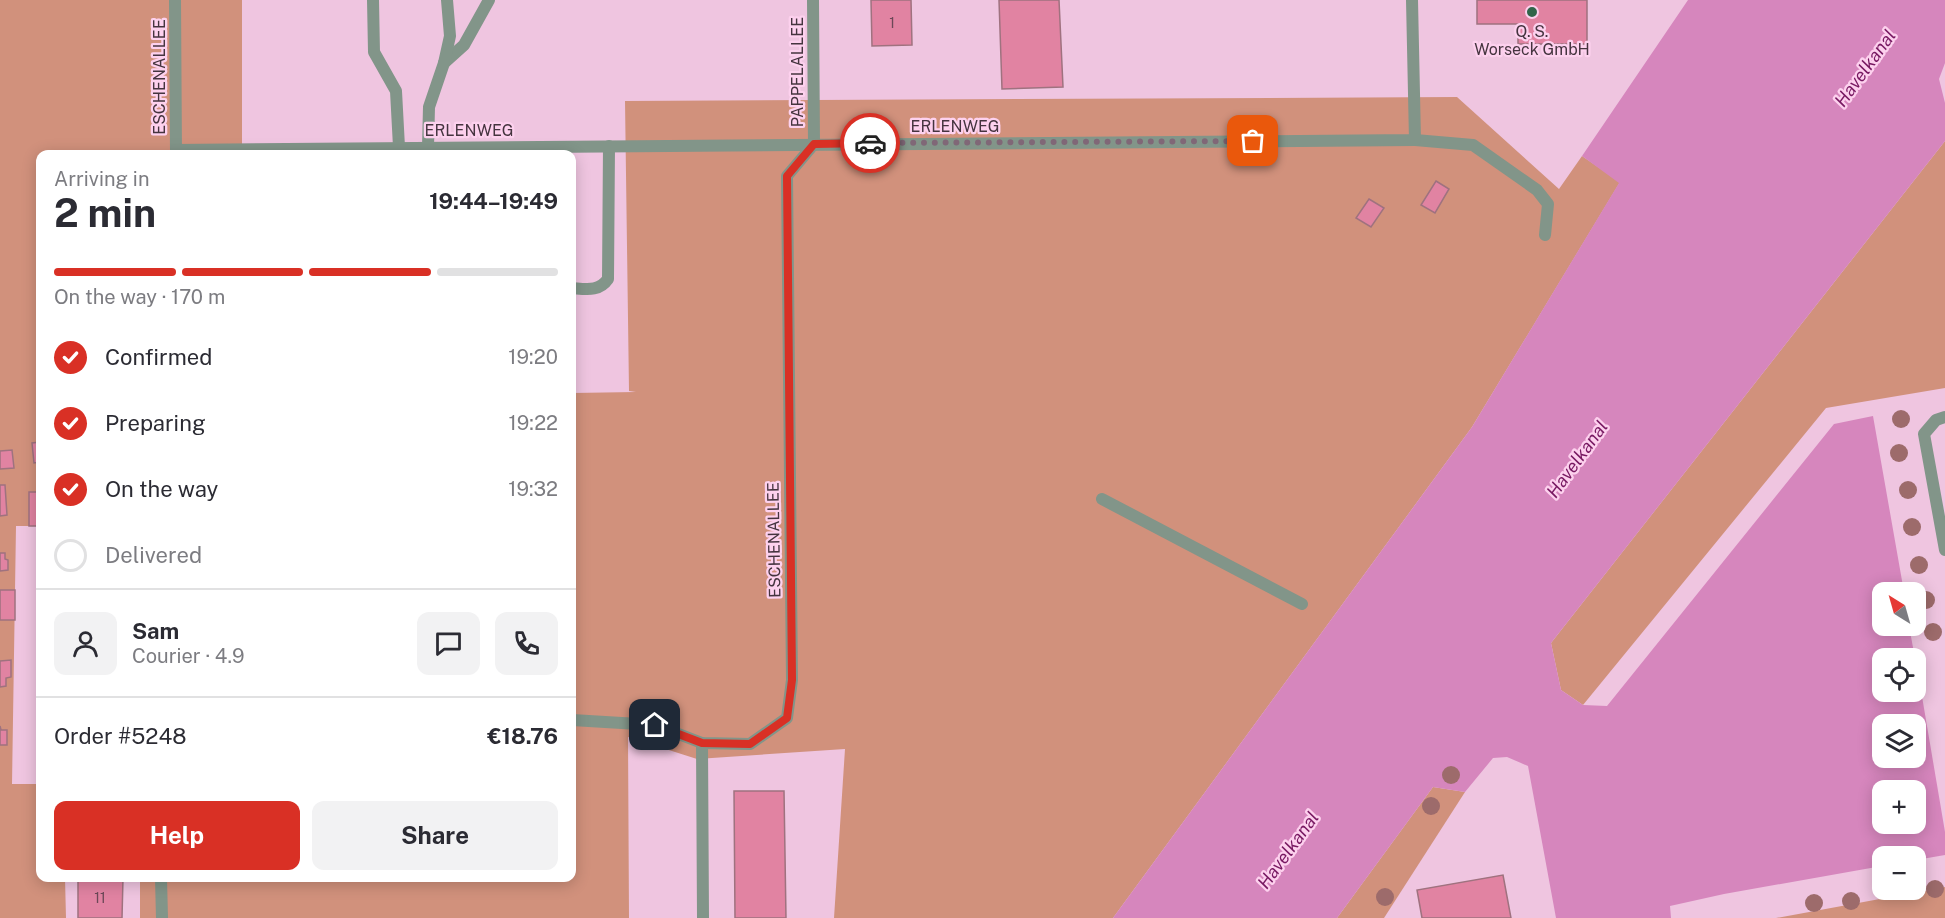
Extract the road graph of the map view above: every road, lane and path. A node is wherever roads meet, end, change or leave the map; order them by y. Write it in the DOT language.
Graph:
graph roads {
  1 [pos="175,0"];
  2 [pos="374,0"];
  3 [pos="447,0"];
  4 [pos="489,0"];
  5 [pos="813,0"];
  6 [pos="1412,0"];
  7 [pos="444,63"];
  8 [pos="1415,140"];
  9 [pos="814,144"];
  10 [pos="609,146"];
  11 [pos="399,147"];
  12 [pos="428,147"];
  13 [pos="176,150"];
  14 [pos="337,150"];
  15 [pos="1545,235"];
  16 [pos="576,288"];
  17 [pos="1945,417"];
  18 [pos="1102,499"];
  19 [pos="1945,550"];
  20 [pos="1302,604"];
  21 [pos="576,720"];
  22 [pos="702,743"];
  23 [pos="161,882"];
  24 [pos="162,918"];
  25 [pos="703,918"];
  1 -- 13 [label="street, ESCHENALLEE"];
  2 -- 11 [label="street"];
  3 -- 7 [label="street"];
  4 -- 7 [label="street"];
  5 -- 9 [label="street, PAPPELALLEE"];
  6 -- 8 [label="street"];
  7 -- 12 [label="street"];
  8 -- 9 [label="street, ERLENWEG"];
  8 -- 15 [label="street, ERLENWEG"];
  9 -- 10 [label="street, ERLENWEG"];
  9 -- 22 [label="street, ESCHENALLEE"];
  10 -- 12 [label="street, ERLENWEG"];
  10 -- 16 [label="street"];
  11 -- 12 [label="street, ERLENWEG"];
  11 -- 14 [label="street, ERLENWEG"];
  17 -- 19 [label="street"];
  18 -- 20 [label="street"];
  21 -- 22 [label="street, ESCHENALLEE"];
  22 -- 25 [label="street"];
  23 -- 24 [label="street"];
}
